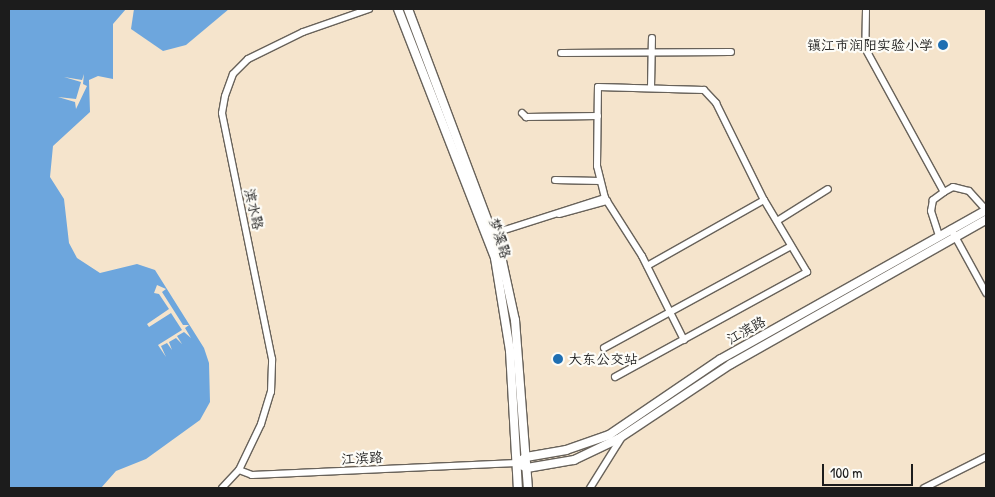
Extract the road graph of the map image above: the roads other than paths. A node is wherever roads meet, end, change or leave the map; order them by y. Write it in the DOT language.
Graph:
graph roads {
  1 [pos="369,9"];
  2 [pos="398,9"];
  3 [pos="408,9"];
  4 [pos="866,9"];
  5 [pos="652,38"];
  6 [pos="561,52"];
  7 [pos="652,52"];
  8 [pos="731,52"];
  9 [pos="651,88"];
  10 [pos="522,113"];
  11 [pos="598,116"];
  12 [pos="555,180"];
  13 [pos="600,181"];
  14 [pos="828,189"];
  15 [pos="944,192"];
  16 [pos="606,199"];
  17 [pos="764,200"];
  18 [pos="986,210"];
  19 [pos="986,220"];
  20 [pos="777,221"];
  21 [pos="951,229"];
  22 [pos="491,235"];
  23 [pos="940,236"];
  24 [pos="956,238"];
  25 [pos="791,246"];
  26 [pos="647,266"];
  27 [pos="986,293"];
  28 [pos="670,312"];
  29 [pos="684,340"];
  30 [pos="604,348"];
  31 [pos="615,378"];
  32 [pos="622,437"];
  33 [pos="526,457"];
  34 [pos="986,458"];
  35 [pos="517,464"];
  36 [pos="527,468"];
  37 [pos="239,470"];
  38 [pos="222,488"];
  39 [pos="518,488"];
  40 [pos="528,488"];
  41 [pos="590,488"];
  42 [pos="924,488"];
  1 -- 37 [label="street, 滨水路"];
  2 -- 22 [label="main road, 梦溪路"];
  3 -- 22 [label="main road, 梦溪路"];
  4 -- 15 [label="street"];
  5 -- 7 [label="street"];
  6 -- 7 [label="street"];
  7 -- 8 [label="street"];
  7 -- 9 [label="street"];
  9 -- 11 [label="street"];
  9 -- 17 [label="street"];
  10 -- 11 [label="street"];
  11 -- 13 [label="street"];
  12 -- 13 [label="street"];
  13 -- 16 [label="street"];
  14 -- 20 [label="street"];
  15 -- 18 [label="street"];
  15 -- 23 [label="street"];
  16 -- 22 [label="street"];
  16 -- 26 [label="street"];
  17 -- 20 [label="street"];
  17 -- 26 [label="street"];
  18 -- 21 [label="main road, 江滨路"];
  19 -- 24 [label="main road, 江滨路"];
  20 -- 25 [label="street"];
  21 -- 23 [label="main road, 江滨路"];
  21 -- 24 [label="street"];
  22 -- 33 [label="main road, 梦溪路"];
  22 -- 35 [label="main road, 梦溪路"];
  23 -- 33 [label="main road, 江滨路"];
  24 -- 27 [label="street"];
  24 -- 32 [label="main road, 江滨路"];
  25 -- 28 [label="street"];
  25 -- 29 [label="street"];
  26 -- 28 [label="street"];
  28 -- 29 [label="street"];
  28 -- 30 [label="street"];
  29 -- 31 [label="street"];
  32 -- 36 [label="main road, 江滨路"];
  32 -- 41 [label="street"];
  33 -- 35 [label="main road, 江滨路"];
  33 -- 36 [label="main road, 梦溪路"];
  34 -- 42 [label="street"];
  35 -- 36 [label="main road, 江滨路"];
  35 -- 37 [label="street, 江滨路"];
  35 -- 39 [label="main road, 梦溪路"];
  36 -- 40 [label="main road, 梦溪路"];
  37 -- 38 [label="street, 滨水路"];
}
